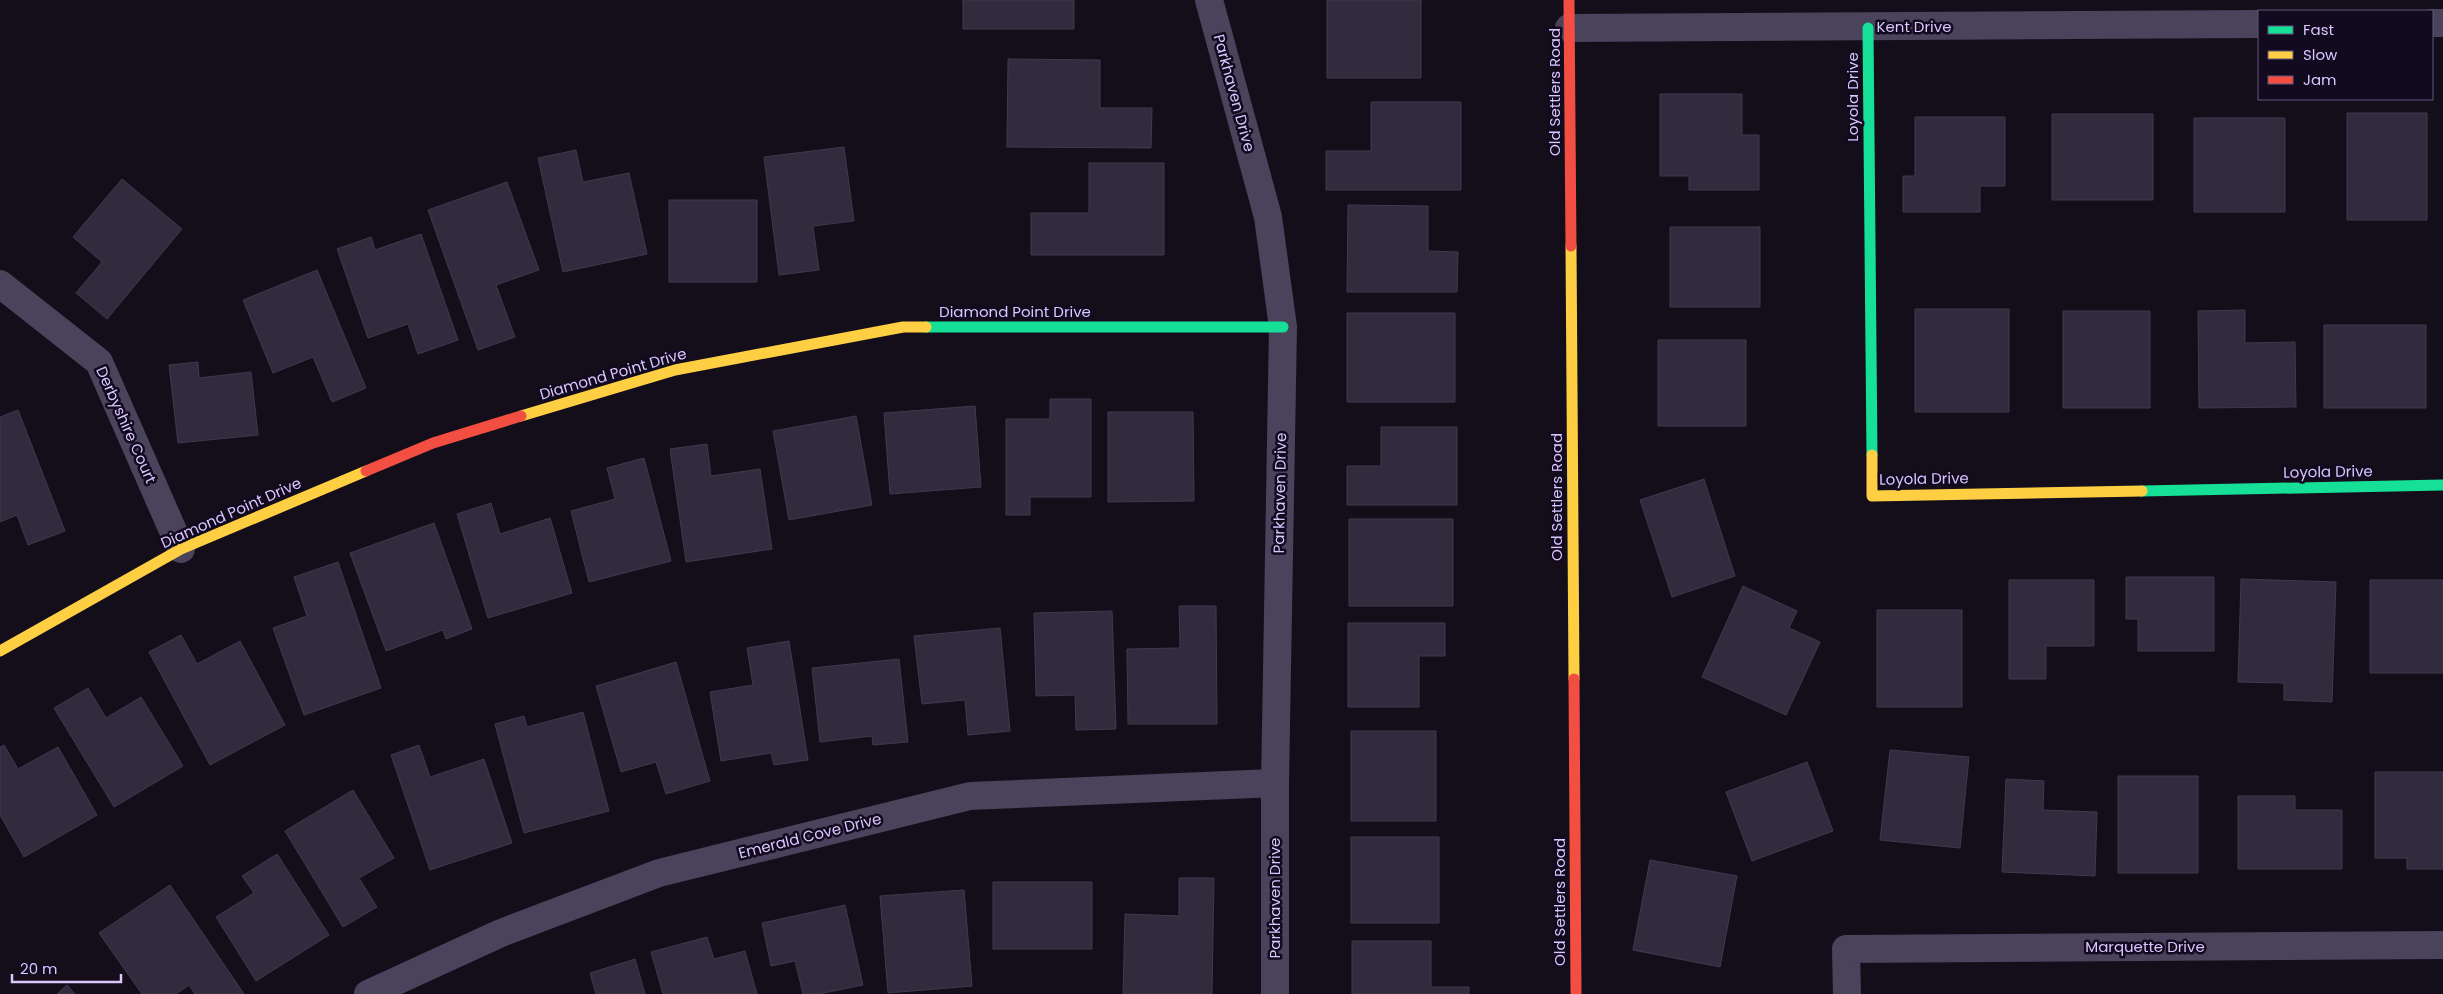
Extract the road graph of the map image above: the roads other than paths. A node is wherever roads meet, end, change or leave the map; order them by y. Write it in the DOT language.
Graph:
graph roads {
  1 [pos="1209,0"];
  2 [pos="1569,0"];
  3 [pos="2258,24"];
  4 [pos="1569,28"];
  5 [pos="1868,28"];
  6 [pos="0,284"];
  7 [pos="1283,327"];
  8 [pos="2443,485"];
  9 [pos="180,549"];
  10 [pos="0,651"];
  11 [pos="1275,783"];
  12 [pos="2443,946"];
  13 [pos="368,994"];
  14 [pos="1275,994"];
  15 [pos="1576,994"];
  16 [pos="1847,994"];
  1 -- 7 [label="street, Parkhaven Drive"];
  2 -- 4 [label="street, Old Settlers Road"];
  3 -- 5 [label="street, Kent Drive"];
  4 -- 5 [label="street, Kent Drive"];
  4 -- 15 [label="street, Old Settlers Road"];
  5 -- 8 [label="street, Loyola Drive"];
  6 -- 9 [label="street, Derbyshire Court"];
  7 -- 9 [label="street, Diamond Point Drive"];
  7 -- 11 [label="street, Parkhaven Drive"];
  9 -- 10 [label="street, Diamond Point Drive"];
  11 -- 13 [label="street, Emerald Cove Drive"];
  11 -- 14 [label="street, Parkhaven Drive"];
  12 -- 16 [label="street, Marquette Drive"];
}
